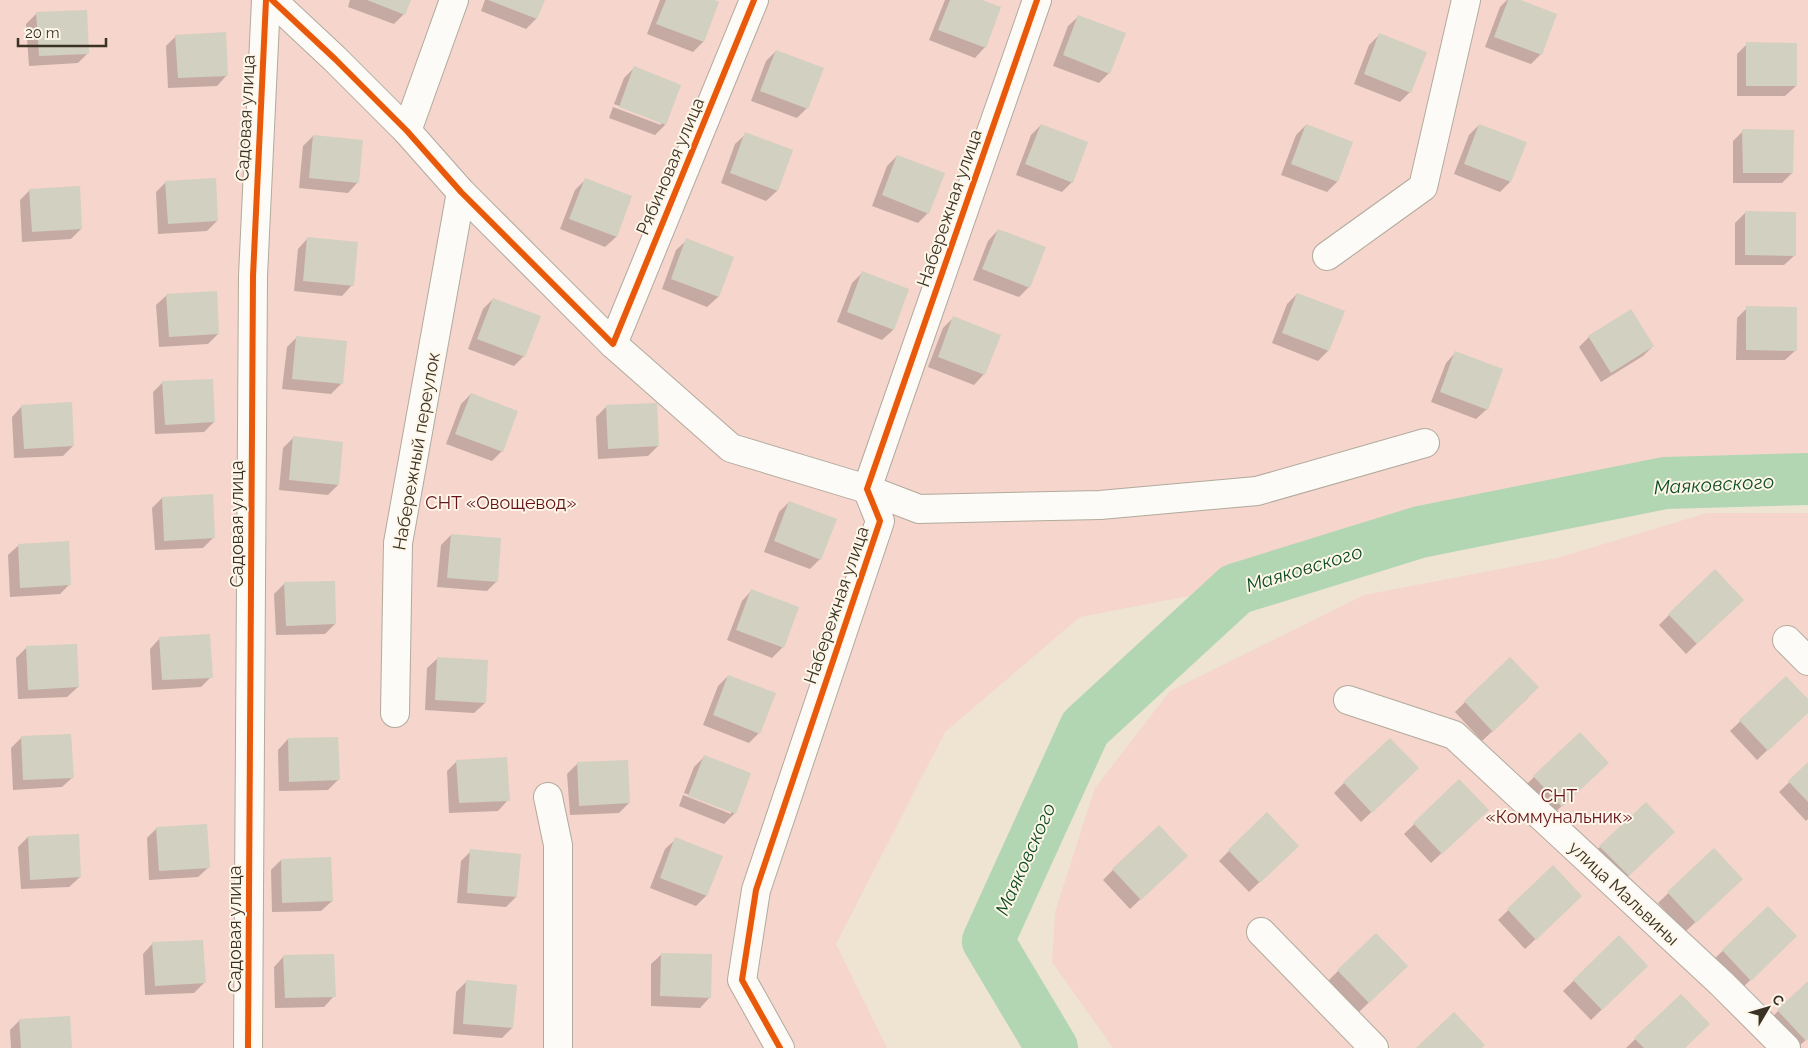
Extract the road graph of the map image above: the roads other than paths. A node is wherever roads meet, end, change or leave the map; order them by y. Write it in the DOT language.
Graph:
graph roads {
  1 [pos="266,0"];
  2 [pos="272,0"];
  3 [pos="454,0"];
  4 [pos="754,0"];
  5 [pos="1037,0"];
  6 [pos="1466,0"];
  7 [pos="407,131"];
  8 [pos="461,192"];
  9 [pos="1327,256"];
  10 [pos="613,344"];
  11 [pos="1425,443"];
  12 [pos="867,489"];
  13 [pos="1788,640"];
  14 [pos="1808,661"];
  15 [pos="1348,700"];
  16 [pos="395,713"];
  17 [pos="548,797"];
  18 [pos="1261,932"];
  19 [pos="248,1048"];
  20 [pos="558,1048"];
  21 [pos="780,1048"];
  22 [pos="1374,1048"];
  23 [pos="1786,1048"];
  1 -- 19 [label="street, Садовая улица"];
  2 -- 7 [label="street"];
  3 -- 7 [label="street"];
  4 -- 10 [label="street, Рябиновая улица"];
  5 -- 12 [label="street, Набережная улица"];
  6 -- 9 [label="street"];
  7 -- 8 [label="street"];
  8 -- 10 [label="street"];
  8 -- 16 [label="street, Набережный переулок"];
  10 -- 12 [label="street"];
  11 -- 12 [label="street"];
  12 -- 21 [label="street, Набережная улица"];
  13 -- 14 [label="street"];
  15 -- 23 [label="street, улица Мальвины"];
  17 -- 20 [label="street"];
  18 -- 22 [label="street"];
}
